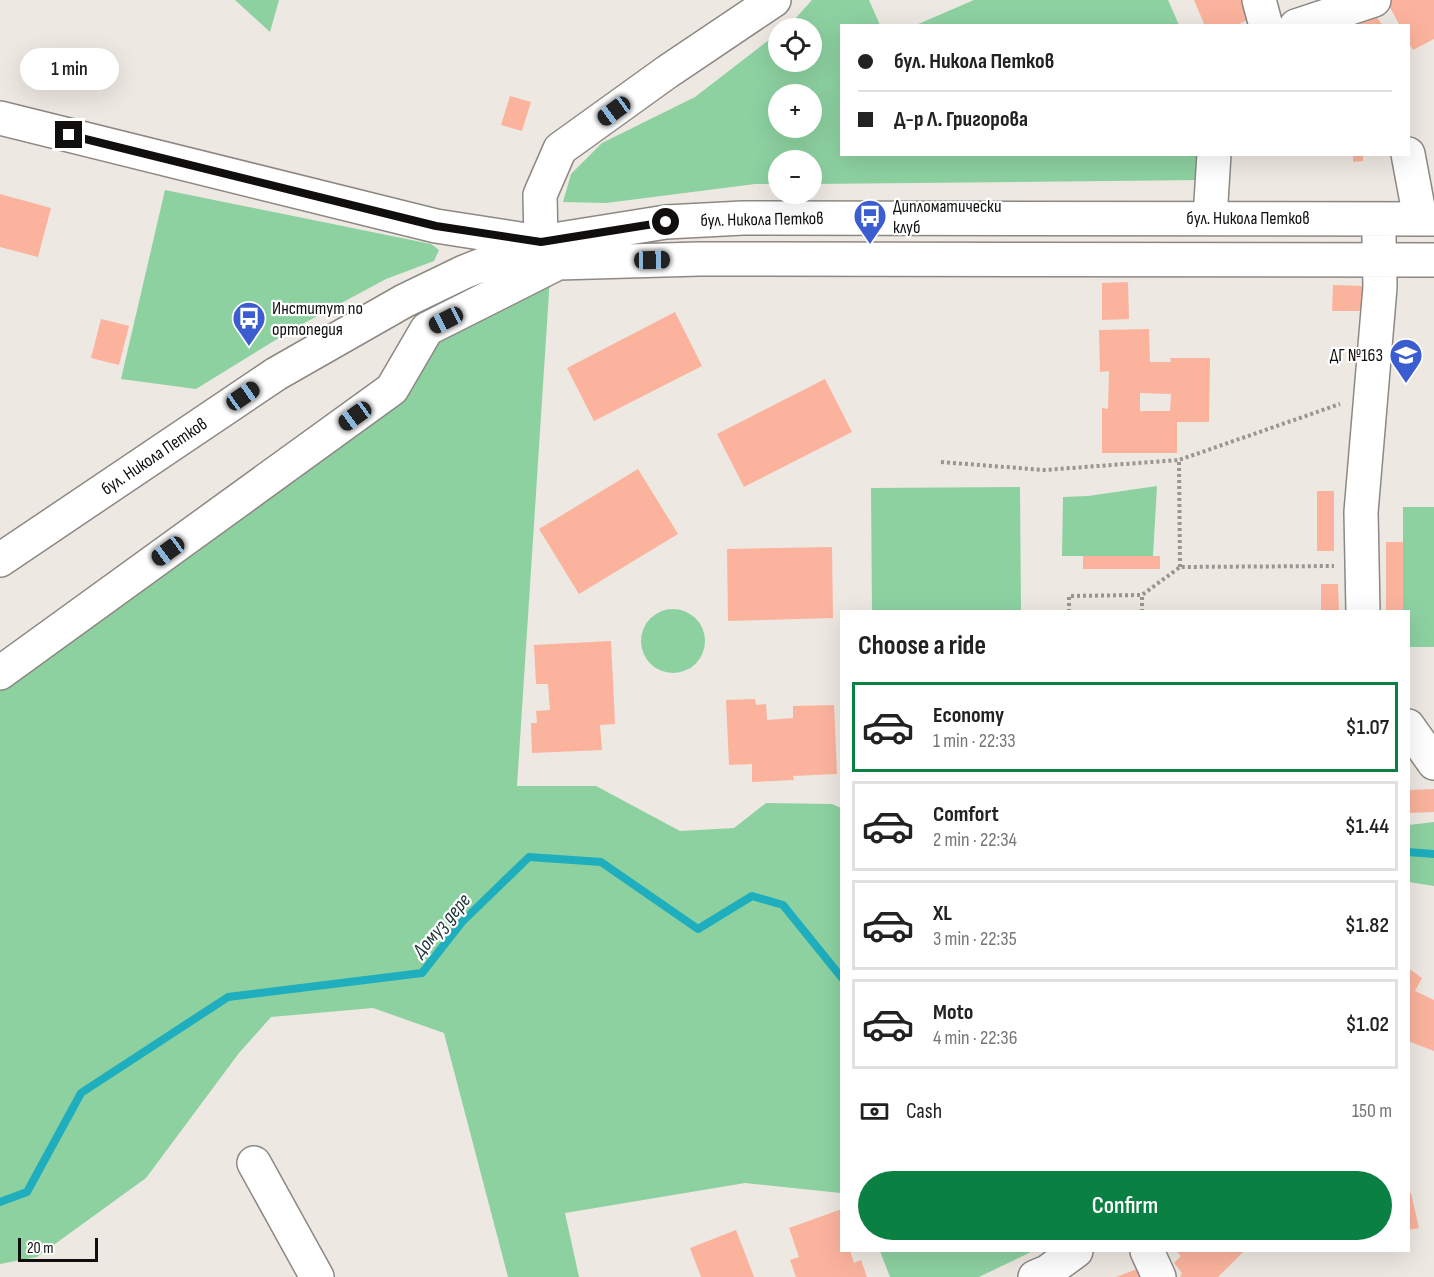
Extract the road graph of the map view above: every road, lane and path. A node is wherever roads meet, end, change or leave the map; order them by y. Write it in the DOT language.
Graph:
graph roads {
  1 [pos="774,0"];
  2 [pos="1259,0"];
  3 [pos="1374,0"];
  4 [pos="1265,24"];
  5 [pos="1302,24"];
  6 [pos="0,118"];
  7 [pos="1215,156"];
  8 [pos="1409,156"];
  9 [pos="1210,218"];
  10 [pos="1378,218"];
  11 [pos="1427,218"];
  12 [pos="549,252"];
  13 [pos="1380,260"];
  14 [pos="1434,260"];
  15 [pos="1372,393"];
  16 [pos="1179,460"];
  17 [pos="942,462"];
  18 [pos="6,550"];
  19 [pos="1362,566"];
  20 [pos="1180,567"];
  21 [pos="1142,595"];
  22 [pos="1069,610"];
  23 [pos="1142,610"];
  24 [pos="1363,610"];
  25 [pos="0,673"];
  26 [pos="1410,729"];
  27 [pos="1434,764"];
  28 [pos="254,1163"];
  29 [pos="1075,1252"];
  30 [pos="1148,1252"];
  31 [pos="317,1277"];
  32 [pos="1035,1277"];
  33 [pos="1160,1277"];
  1 -- 12 [label="street"];
  2 -- 4 [label="street"];
  3 -- 5 [label="street"];
  6 -- 12 [label="street"];
  7 -- 9 [label="street"];
  8 -- 11 [label="street"];
  9 -- 10 [label="street, бул. Никола Петков"];
  9 -- 12 [label="street, бул. Никола Петков"];
  10 -- 11 [label="street, бул. Никола Петков"];
  10 -- 13 [label="street"];
  12 -- 13 [label="street, бул. Никола Петков"];
  12 -- 18 [label="street, бул. Никола Петков"];
  12 -- 25 [label="street"];
  13 -- 14 [label="street, бул. Никола Петков"];
  13 -- 15 [label="street"];
  15 -- 16 [label="path"];
  15 -- 19 [label="street"];
  16 -- 17 [label="path"];
  16 -- 20 [label="path"];
  19 -- 20 [label="path"];
  19 -- 24 [label="street"];
  20 -- 21 [label="path"];
  21 -- 22 [label="path"];
  21 -- 23 [label="path"];
  26 -- 27 [label="street"];
  28 -- 31 [label="street"];
  29 -- 32 [label="street"];
  30 -- 33 [label="street"];
}
